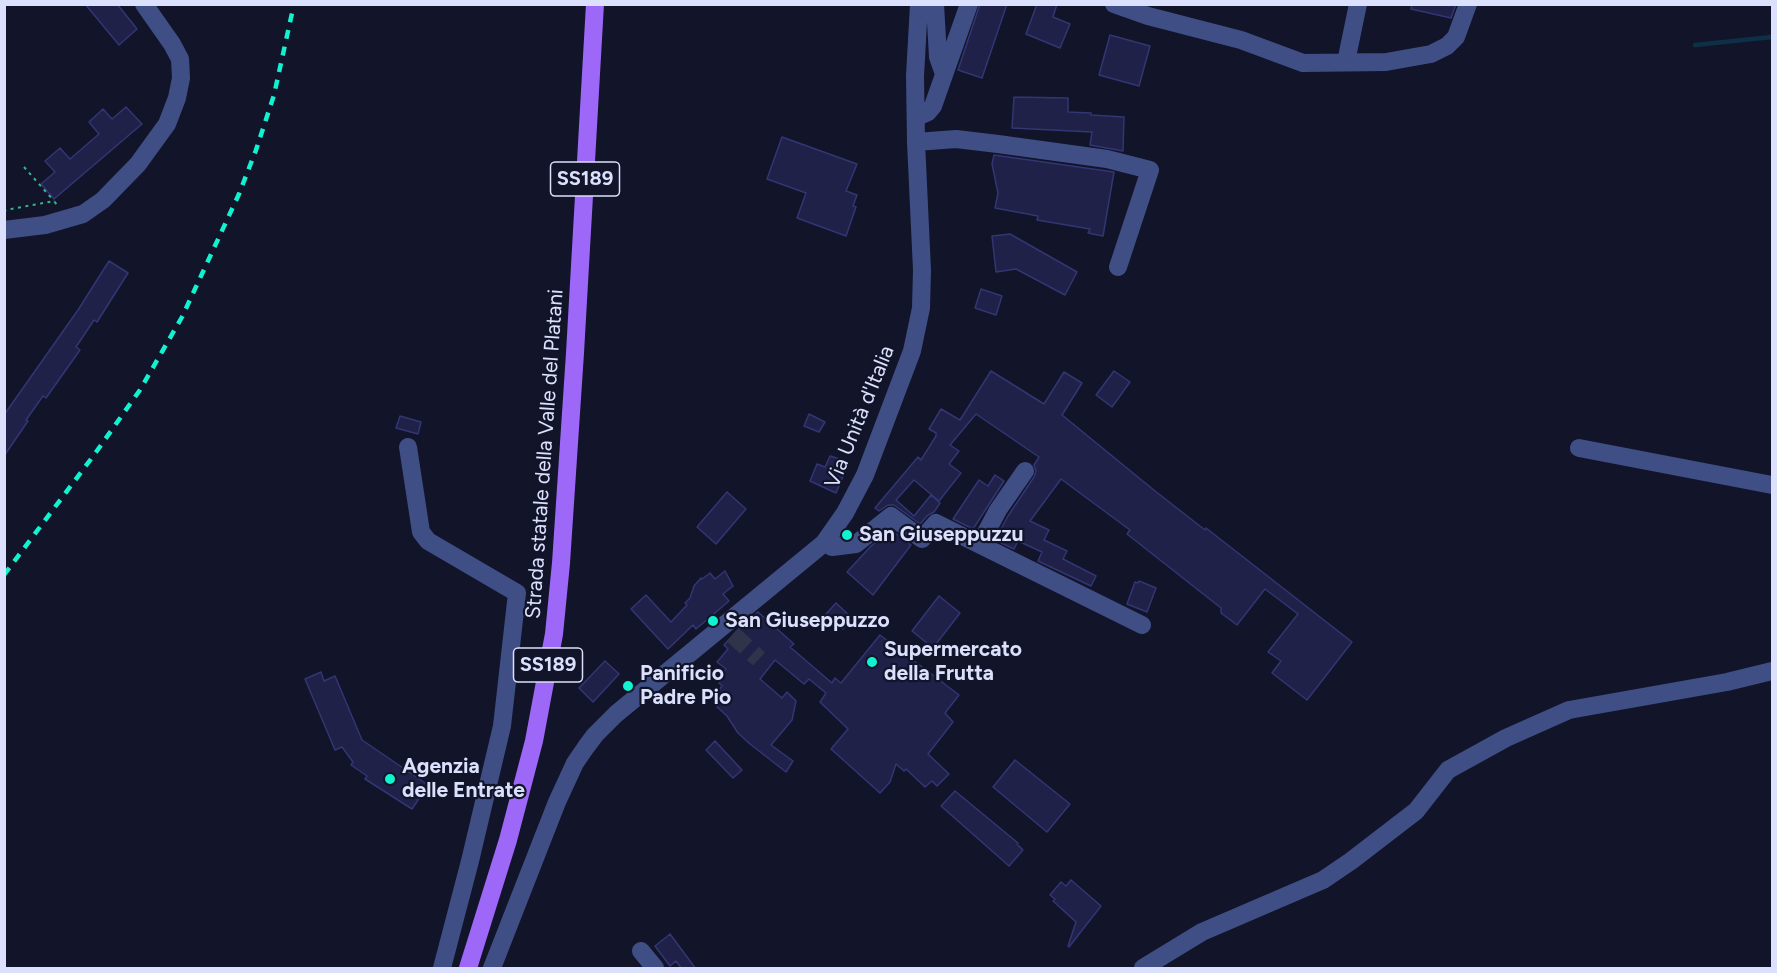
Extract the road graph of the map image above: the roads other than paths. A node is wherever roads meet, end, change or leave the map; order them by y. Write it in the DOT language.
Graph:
graph roads {
  1 [pos="144,4"];
  2 [pos="595,4"];
  3 [pos="919,4"];
  4 [pos="934,4"];
  5 [pos="969,4"];
  6 [pos="1114,4"];
  7 [pos="1358,4"];
  8 [pos="1468,4"];
  9 [pos="1347,62"];
  10 [pos="945,74"];
  11 [pos="917,117"];
  12 [pos="916,142"];
  13 [pos="4,230"];
  14 [pos="1118,267"];
  15 [pos="408,447"];
  16 [pos="1579,448"];
  17 [pos="1025,471"];
  18 [pos="1773,485"];
  19 [pos="824,543"];
  20 [pos="980,544"];
  21 [pos="1142,625"];
  22 [pos="1773,671"];
  23 [pos="641,951"];
  24 [pos="442,969"];
  25 [pos="468,969"];
  26 [pos="492,969"];
  27 [pos="655,969"];
  28 [pos="1143,969"];
  1 -- 13 [label="street"];
  2 -- 25 [label="main road, Strada statale della Valle del Platani / SS189"];
  3 -- 11 [label="street, Via Unità d'Italia"];
  4 -- 10 [label="street"];
  5 -- 10 [label="street"];
  6 -- 9 [label="street"];
  7 -- 9 [label="street"];
  8 -- 9 [label="street"];
  10 -- 11 [label="street"];
  11 -- 12 [label="street, Via Unità d'Italia"];
  12 -- 14 [label="street"];
  12 -- 19 [label="street, Via Unità d'Italia"];
  15 -- 24 [label="street"];
  16 -- 18 [label="street"];
  17 -- 20 [label="street"];
  19 -- 20 [label="street"];
  19 -- 26 [label="street, Via Unità d'Italia"];
  20 -- 21 [label="street"];
  22 -- 28 [label="street"];
  23 -- 27 [label="street"];
}
